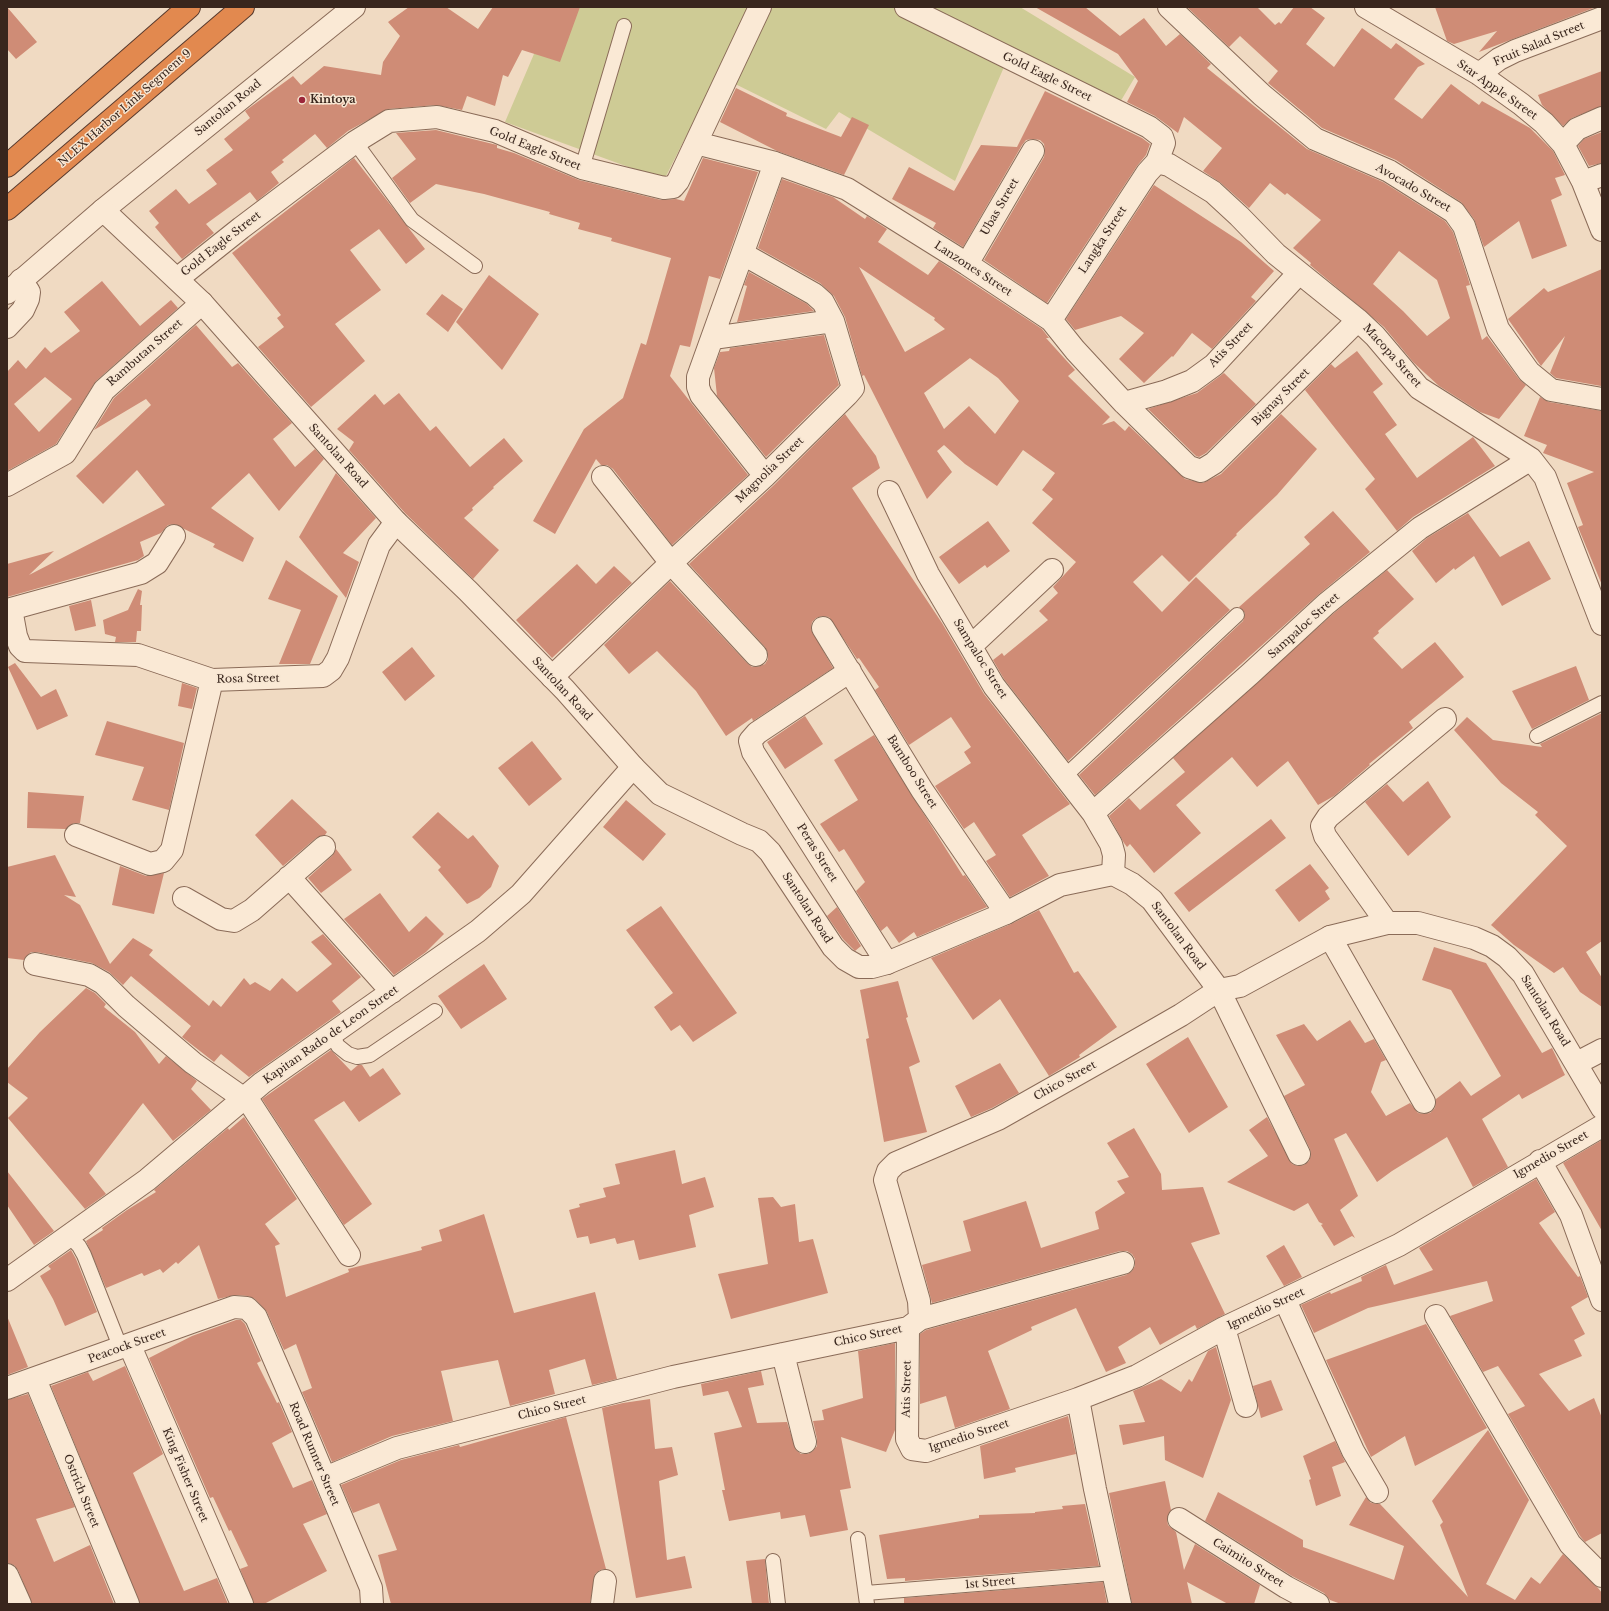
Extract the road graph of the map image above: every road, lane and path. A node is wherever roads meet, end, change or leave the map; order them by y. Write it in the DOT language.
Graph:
graph roads {
  1 [pos="189,7"];
  2 [pos="243,7"];
  3 [pos="354,7"];
  4 [pos="760,7"];
  5 [pos="906,7"];
  6 [pos="1168,7"];
  7 [pos="1366,7"];
  8 [pos="1602,18"];
  9 [pos="624,26"];
  10 [pos="1479,74"];
  11 [pos="1602,118"];
  12 [pos="355,142"];
  13 [pos="696,143"];
  14 [pos="1563,144"];
  15 [pos="1034,151"];
  16 [pos="1157,162"];
  17 [pos="775,164"];
  18 [pos="7,166"];
  19 [pos="582,168"];
  20 [pos="1592,178"];
  21 [pos="7,209"];
  22 [pos="103,210"];
  23 [pos="1602,230"];
  24 [pos="743,254"];
  25 [pos="967,264"];
  26 [pos="475,266"];
  27 [pos="1299,273"];
  28 [pos="177,279"];
  29 [pos="14,286"];
  30 [pos="202,304"];
  31 [pos="1051,320"];
  32 [pos="1358,320"];
  33 [pos="833,321"];
  34 [pos="7,327"];
  35 [pos="713,338"];
  36 [pos="1602,400"];
  37 [pos="1124,403"];
  38 [pos="1531,459"];
  39 [pos="1201,471"];
  40 [pos="765,476"];
  41 [pos="603,477"];
  42 [pos="7,485"];
  43 [pos="889,492"];
  44 [pos="396,522"];
  45 [pos="174,536"];
  46 [pos="671,563"];
  47 [pos="1052,570"];
  48 [pos="9,609"];
  49 [pos="1237,615"];
  50 [pos="1602,624"];
  51 [pos="823,628"];
  52 [pos="971,646"];
  53 [pos="756,655"];
  54 [pos="850,671"];
  55 [pos="552,677"];
  56 [pos="212,680"];
  57 [pos="1602,702"];
  58 [pos="1445,719"];
  59 [pos="1537,736"];
  60 [pos="633,767"];
  61 [pos="1064,777"];
  62 [pos="1093,813"];
  63 [pos="76,835"];
  64 [pos="324,847"];
  65 [pos="1113,874"];
  66 [pos="290,877"];
  67 [pos="184,898"];
  68 [pos="1006,913"];
  69 [pos="1387,923"];
  70 [pos="1330,936"];
  71 [pos="887,963"];
  72 [pos="34,964"];
  73 [pos="1219,990"];
  74 [pos="392,992"];
  75 [pos="435,1011"];
  76 [pos="332,1035"];
  77 [pos="1602,1050"];
  78 [pos="1577,1063"];
  79 [pos="244,1099"];
  80 [pos="1424,1102"];
  81 [pos="1602,1108"];
  82 [pos="1602,1126"];
  83 [pos="1299,1154"];
  84 [pos="1540,1161"];
  85 [pos="69,1236"];
  86 [pos="349,1255"];
  87 [pos="1123,1263"];
  88 [pos="7,1280"];
  89 [pos="1285,1300"];
  90 [pos="1602,1300"];
  91 [pos="247,1308"];
  92 [pos="1436,1316"];
  93 [pos="914,1323"];
  94 [pos="1224,1328"];
  95 [pos="126,1347"];
  96 [pos="783,1354"];
  97 [pos="35,1378"];
  98 [pos="7,1388"];
  99 [pos="1078,1400"];
  100 [pos="1246,1406"];
  101 [pos="805,1442"];
  102 [pos="912,1449"];
  103 [pos="325,1478"];
  104 [pos="1377,1492"];
  105 [pos="1179,1519"];
  106 [pos="858,1539"];
  107 [pos="773,1561"];
  108 [pos="1114,1573"];
  109 [pos="1602,1576"];
  110 [pos="605,1580"];
  111 [pos="867,1598"];
  112 [pos="128,1604"];
  113 [pos="242,1604"];
  114 [pos="372,1604"];
  115 [pos="602,1604"];
  116 [pos="778,1604"];
  117 [pos="1120,1604"];
  118 [pos="1318,1604"];
  1 -- 18 [label="highway"];
  2 -- 21 [label="highway, NLEX Harbor Link Segment 9"];
  3 -- 22 [label="street, Santolan Road"];
  4 -- 13 [label="street, Gold Eagle Street"];
  5 -- 16 [label="street, Gold Eagle Street"];
  6 -- 36 [label="street, Avocado Street"];
  7 -- 10 [label="street, Star Apple Street"];
  8 -- 10 [label="street, Fruit Salad Street"];
  9 -- 19 [label="lane"];
  10 -- 14 [label="street, Star Apple Street"];
  11 -- 14 [label="street"];
  12 -- 19 [label="street, Gold Eagle Street"];
  12 -- 26 [label="lane"];
  12 -- 28 [label="street, Gold Eagle Street"];
  13 -- 17 [label="street, Lanzones Street"];
  13 -- 19 [label="street, Gold Eagle Street"];
  14 -- 20 [label="street, Star Apple Street"];
  15 -- 25 [label="street, Ubas Street"];
  16 -- 27 [label="street, Macopa Street"];
  16 -- 31 [label="street, Langka Street"];
  17 -- 24 [label="street"];
  17 -- 25 [label="street, Lanzones Street"];
  20 -- 23 [label="street, Star Apple Street"];
  22 -- 28 [label="street, Santolan Road"];
  22 -- 29 [label="street, Santolan Road"];
  24 -- 33 [label="street, Magnolia Street"];
  24 -- 35 [label="street"];
  25 -- 31 [label="street, Lanzones Street"];
  27 -- 32 [label="street, Macopa Street"];
  27 -- 37 [label="street, Atis Street"];
  28 -- 30 [label="street, Santolan Road"];
  29 -- 34 [label="street"];
  30 -- 42 [label="street, Rambutan Street"];
  30 -- 44 [label="street, Santolan Road"];
  31 -- 37 [label="street, Lanzones Street"];
  32 -- 38 [label="street, Macopa Street"];
  32 -- 39 [label="street, Bignay Street"];
  33 -- 35 [label="street"];
  33 -- 40 [label="street, Magnolia Street"];
  35 -- 40 [label="street"];
  37 -- 39 [label="street, Lanzones Street"];
  38 -- 50 [label="street, Macopa Street"];
  38 -- 62 [label="street, Sampaloc Street"];
  40 -- 46 [label="street, Magnolia Street"];
  41 -- 46 [label="street"];
  43 -- 52 [label="street, Sampaloc Street"];
  44 -- 55 [label="street, Santolan Road"];
  44 -- 56 [label="street, Rosa Street"];
  45 -- 48 [label="street, Rosa Street"];
  46 -- 53 [label="street"];
  46 -- 55 [label="street, Magnolia Street"];
  47 -- 52 [label="street"];
  48 -- 56 [label="street, Rosa Street"];
  49 -- 61 [label="lane"];
  51 -- 54 [label="street, Bamboo Street"];
  52 -- 61 [label="street, Sampaloc Street"];
  54 -- 68 [label="street, Bamboo Street"];
  54 -- 71 [label="street, Peras Street"];
  55 -- 60 [label="street, Santolan Road"];
  56 -- 63 [label="street"];
  57 -- 59 [label="lane"];
  58 -- 69 [label="street"];
  60 -- 71 [label="street, Santolan Road"];
  60 -- 74 [label="street, Kapitan Rado de Leon Street"];
  61 -- 62 [label="street, Sampaloc Street"];
  62 -- 65 [label="street, Sampaloc Street"];
  64 -- 66 [label="street"];
  65 -- 68 [label="street, Santolan Road"];
  65 -- 73 [label="street, Santolan Road"];
  66 -- 67 [label="street"];
  66 -- 74 [label="street"];
  68 -- 71 [label="street, Santolan Road"];
  69 -- 70 [label="street, Santolan Road"];
  69 -- 78 [label="street, Santolan Road"];
  70 -- 73 [label="street, Santolan Road"];
  70 -- 80 [label="street"];
  72 -- 79 [label="street"];
  73 -- 83 [label="street"];
  73 -- 93 [label="street, Chico Street"];
  74 -- 76 [label="street, Kapitan Rado de Leon Street"];
  75 -- 76 [label="lane"];
  76 -- 79 [label="street, Kapitan Rado de Leon Street"];
  77 -- 78 [label="street"];
  78 -- 81 [label="street, Santolan Road"];
  79 -- 85 [label="street, Kapitan Rado de Leon Street"];
  79 -- 86 [label="street"];
  82 -- 84 [label="street, Igmedio Street"];
  84 -- 89 [label="street, Igmedio Street"];
  84 -- 90 [label="street"];
  85 -- 88 [label="street, Kapitan Rado de Leon Street"];
  85 -- 95 [label="lane"];
  87 -- 93 [label="street"];
  89 -- 94 [label="street, Igmedio Street"];
  89 -- 104 [label="street"];
  91 -- 95 [label="street, Peacock Street"];
  91 -- 103 [label="street, Road Runner Street"];
  92 -- 109 [label="street"];
  93 -- 96 [label="street, Chico Street"];
  93 -- 102 [label="street, Atis Street"];
  94 -- 99 [label="street, Igmedio Street"];
  94 -- 100 [label="street"];
  95 -- 97 [label="street, Peacock Street"];
  95 -- 113 [label="street, King Fisher Street"];
  96 -- 101 [label="street"];
  96 -- 103 [label="street, Chico Street"];
  97 -- 98 [label="street, Peacock Street"];
  97 -- 112 [label="street, Ostrich Street"];
  99 -- 102 [label="street, Igmedio Street"];
  99 -- 108 [label="street"];
  103 -- 114 [label="street, Road Runner Street"];
  105 -- 118 [label="street, Caimito Street"];
  106 -- 111 [label="lane"];
  107 -- 116 [label="lane"];
  108 -- 111 [label="lane, 1st Street"];
  108 -- 117 [label="street"];
  110 -- 115 [label="street"];
}
